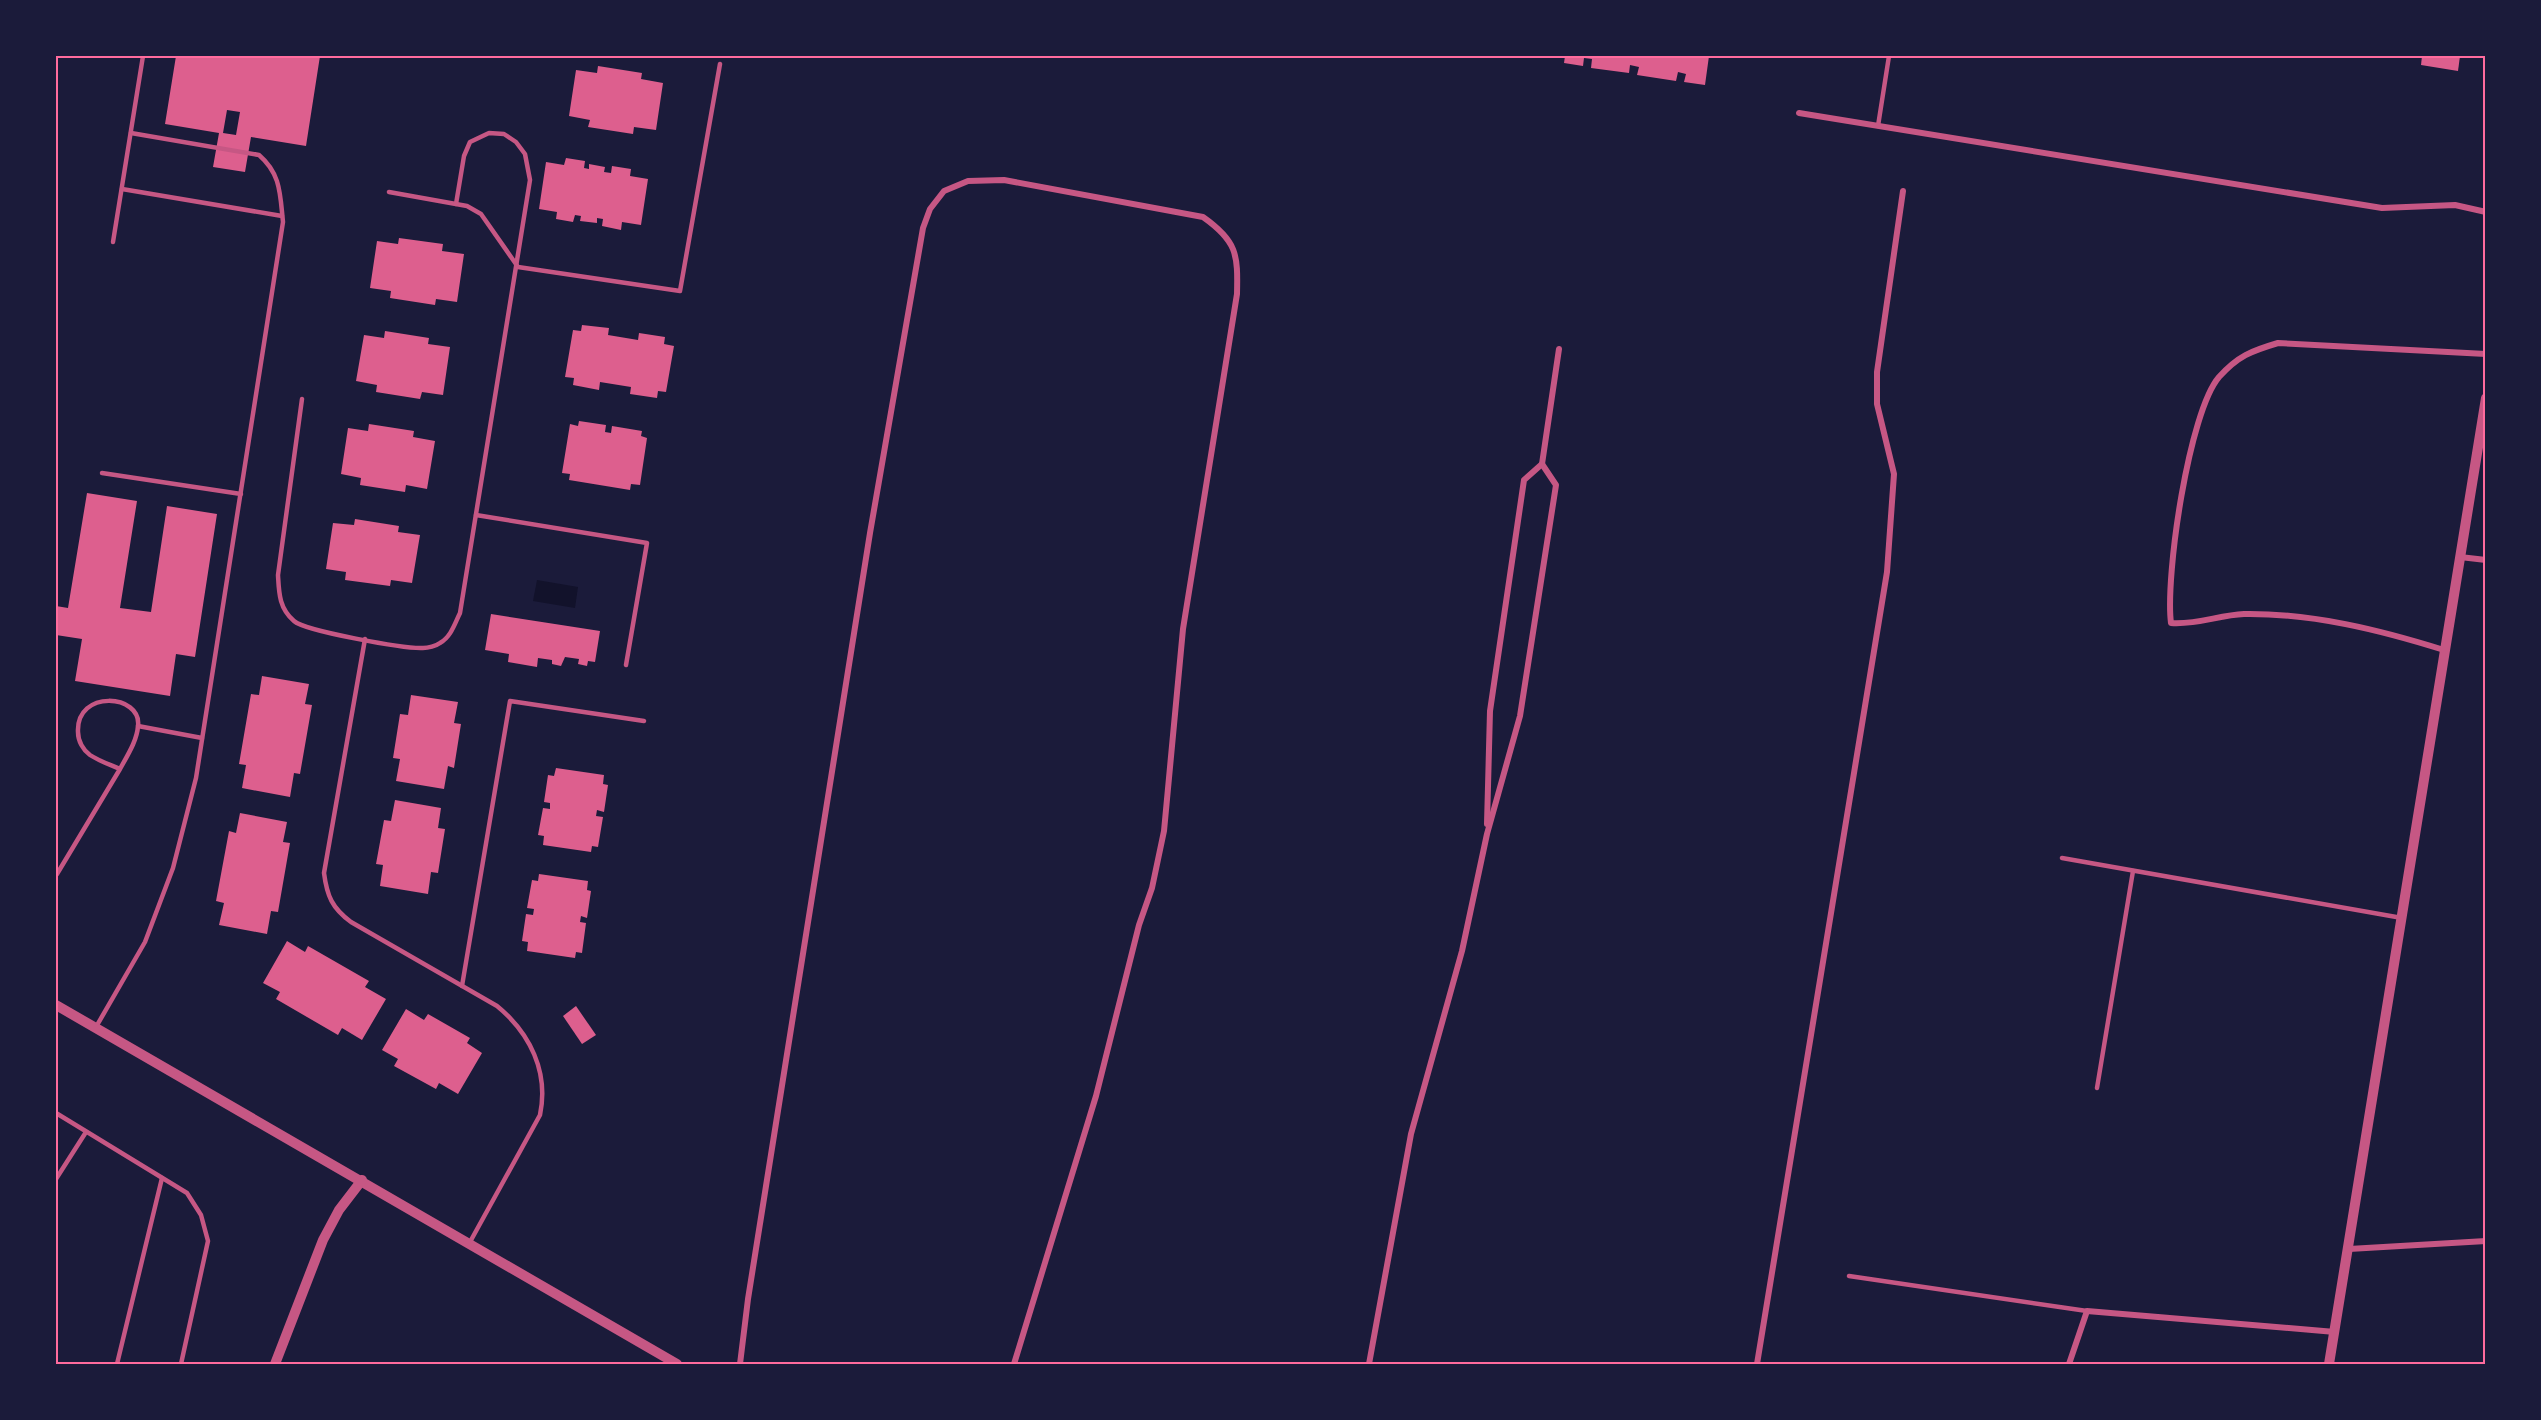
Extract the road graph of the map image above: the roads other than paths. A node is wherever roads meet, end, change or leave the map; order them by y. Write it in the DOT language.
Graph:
graph roads {
  1 [pos="143,56"];
  2 [pos="1889,56"];
  3 [pos="720,64"];
  4 [pos="1799,113"];
  5 [pos="1878,126"];
  6 [pos="131,133"];
  7 [pos="122,189"];
  8 [pos="1903,191"];
  9 [pos="389,192"];
  10 [pos="456,204"];
  11 [pos="2486,212"];
  12 [pos="282,216"];
  13 [pos="113,242"];
  14 [pos="518,267"];
  15 [pos="1558,350"];
  16 [pos="2486,354"];
  17 [pos="2486,398"];
  18 [pos="303,399"];
  19 [pos="1542,464"];
  20 [pos="102,473"];
  21 [pos="241,494"];
  22 [pos="476,516"];
  23 [pos="2460,557"];
  24 [pos="2486,561"];
  25 [pos="365,639"];
  26 [pos="2444,650"];
  27 [pos="626,665"];
  28 [pos="644,722"];
  29 [pos="138,726"];
  30 [pos="202,738"];
  31 [pos="120,769"];
  32 [pos="1487,834"];
  33 [pos="2062,858"];
  34 [pos="2133,871"];
  35 [pos="57,874"];
  36 [pos="2402,918"];
  37 [pos="462,986"];
  38 [pos="56,1005"];
  39 [pos="95,1028"];
  40 [pos="2097,1088"];
  41 [pos="56,1113"];
  42 [pos="86,1132"];
  43 [pos="162,1178"];
  44 [pos="56,1179"];
  45 [pos="362,1180"];
  46 [pos="2486,1241"];
  47 [pos="470,1243"];
  48 [pos="2349,1249"];
  49 [pos="1849,1276"];
  50 [pos="2087,1311"];
  51 [pos="2335,1332"];
  52 [pos="117,1365"];
  53 [pos="181,1365"];
  54 [pos="275,1365"];
  55 [pos="677,1365"];
  56 [pos="740,1365"];
  57 [pos="1014,1365"];
  58 [pos="1369,1365"];
  59 [pos="1757,1365"];
  60 [pos="2069,1365"];
  61 [pos="2329,1365"];
  1 -- 6 [label="lane"];
  2 -- 5 [label="lane"];
  3 -- 14 [label="lane"];
  4 -- 5 [label="street"];
  5 -- 11 [label="street"];
  6 -- 7 [label="lane"];
  6 -- 12 [label="lane"];
  7 -- 12 [label="lane"];
  7 -- 13 [label="lane"];
  8 -- 59 [label="street"];
  9 -- 10 [label="lane"];
  10 -- 14 [label="lane"];
  10 -- 14 [label="lane"];
  12 -- 21 [label="lane"];
  14 -- 22 [label="lane"];
  15 -- 19 [label="street"];
  16 -- 26 [label="street"];
  17 -- 23 [label="street"];
  18 -- 25 [label="lane"];
  19 -- 32 [label="street"];
  19 -- 32 [label="street"];
  20 -- 21 [label="lane"];
  21 -- 30 [label="lane"];
  22 -- 25 [label="lane"];
  22 -- 27 [label="lane"];
  23 -- 24 [label="street"];
  23 -- 26 [label="street"];
  25 -- 37 [label="lane"];
  26 -- 36 [label="street"];
  28 -- 37 [label="lane"];
  29 -- 30 [label="lane"];
  29 -- 31 [label="lane"];
  29 -- 31 [label="lane"];
  30 -- 39 [label="lane"];
  31 -- 35 [label="lane"];
  32 -- 58 [label="street"];
  33 -- 34 [label="lane"];
  34 -- 36 [label="lane"];
  34 -- 40 [label="lane"];
  36 -- 48 [label="street"];
  37 -- 47 [label="lane"];
  38 -- 39 [label="street"];
  39 -- 45 [label="street"];
  41 -- 42 [label="lane"];
  42 -- 43 [label="lane"];
  42 -- 44 [label="lane"];
  43 -- 52 [label="lane"];
  43 -- 53 [label="lane"];
  45 -- 47 [label="street"];
  45 -- 54 [label="street"];
  46 -- 48 [label="street"];
  47 -- 55 [label="street"];
  48 -- 51 [label="street"];
  49 -- 50 [label="lane"];
  50 -- 51 [label="street"];
  50 -- 60 [label="street"];
  51 -- 61 [label="street"];
  56 -- 57 [label="street"];
}
